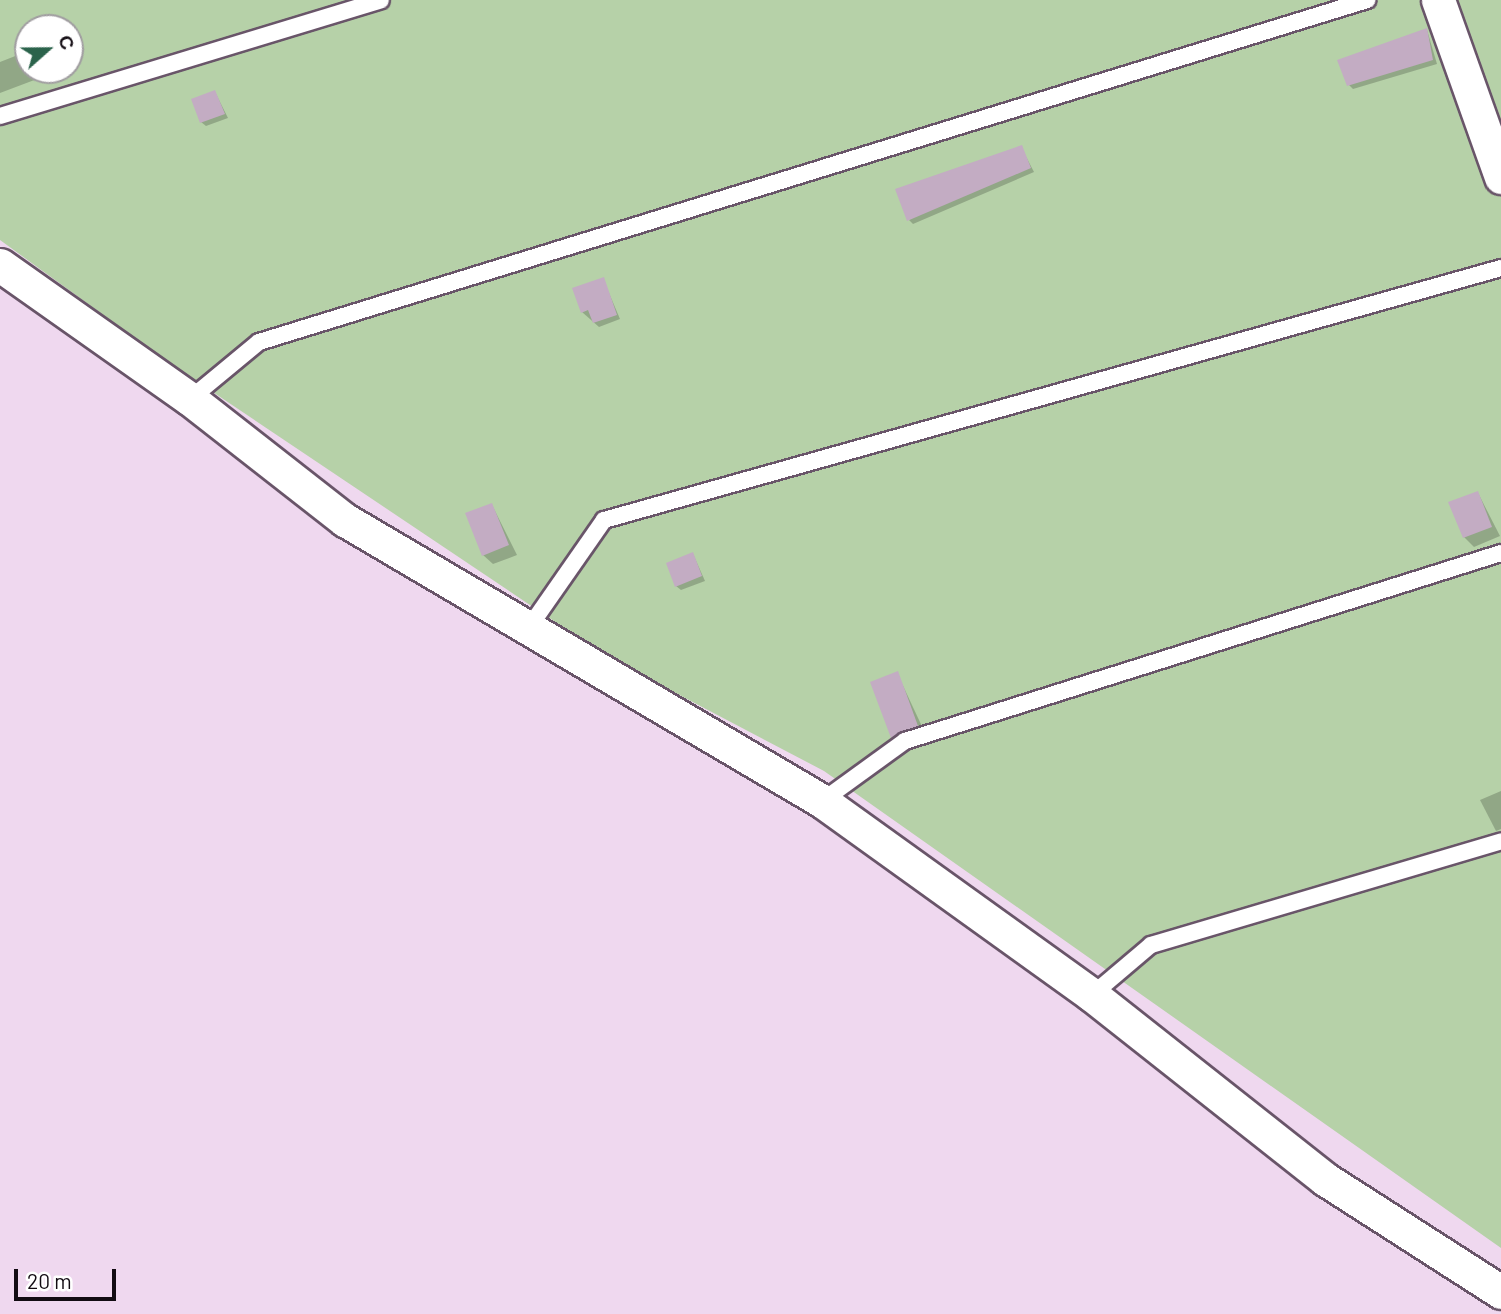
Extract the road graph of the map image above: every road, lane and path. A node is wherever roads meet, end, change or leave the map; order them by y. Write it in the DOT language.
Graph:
graph roads {
  1 [pos="381,0"];
  2 [pos="1367,0"];
  3 [pos="1437,0"];
  4 [pos="0,116"];
  5 [pos="1501,177"];
  6 [pos="0,265"];
  7 [pos="1501,268"];
  8 [pos="191,399"];
  9 [pos="1501,554"];
  10 [pos="530,626"];
  11 [pos="822,801"];
  12 [pos="1501,841"];
  13 [pos="1092,995"];
  14 [pos="1501,1292"];
  1 -- 4 [label="lane"];
  2 -- 8 [label="lane"];
  3 -- 5 [label="street"];
  6 -- 8 [label="street"];
  7 -- 10 [label="lane"];
  8 -- 10 [label="street"];
  9 -- 11 [label="lane"];
  10 -- 11 [label="street"];
  11 -- 13 [label="street"];
  12 -- 13 [label="lane"];
  13 -- 14 [label="street"];
}
